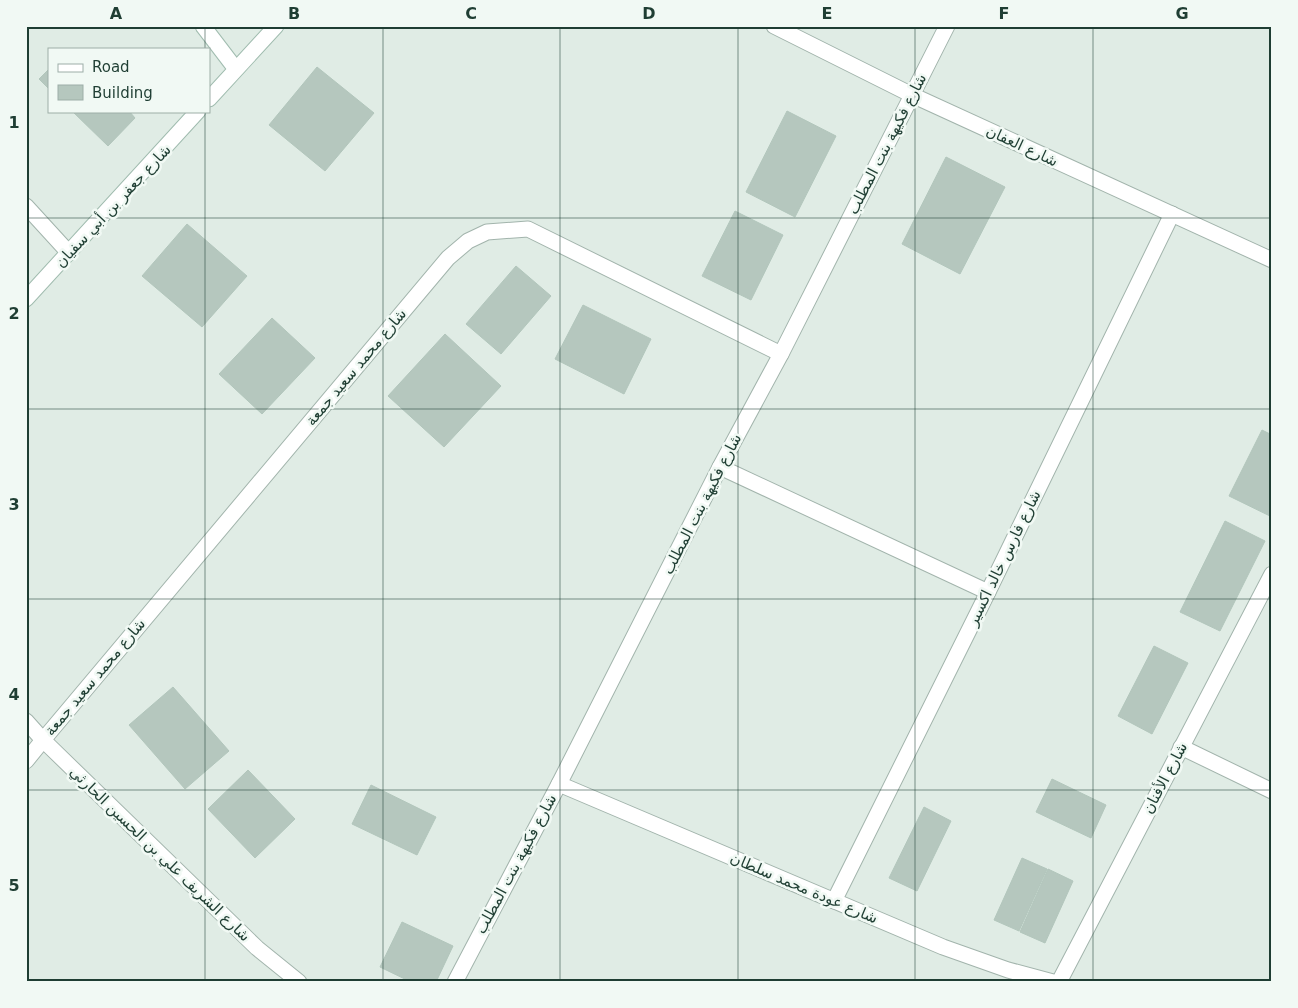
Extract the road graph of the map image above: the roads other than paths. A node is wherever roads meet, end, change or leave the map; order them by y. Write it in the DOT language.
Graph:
graph roads {
  1 [pos="203,26"];
  2 [pos="276,26"];
  3 [pos="774,26"];
  4 [pos="947,26"];
  5 [pos="236,68"];
  6 [pos="912,95"];
  7 [pos="210,98"];
  8 [pos="197,112"];
  9 [pos="26,206"];
  10 [pos="1172,214"];
  11 [pos="69,253"];
  12 [pos="1272,260"];
  13 [pos="26,299"];
  14 [pos="781,354"];
  15 [pos="720,468"];
  16 [pos="1270,581"];
  17 [pos="988,592"];
  18 [pos="26,721"];
  19 [pos="43,740"];
  20 [pos="1181,747"];
  21 [pos="26,761"];
  22 [pos="559,784"];
  23 [pos="1272,791"];
  24 [pos="834,901"];
  25 [pos="299,982"];
  26 [pos="455,982"];
  27 [pos="1053,982"];
  28 [pos="1059,982"];
  1 -- 5 [label="street"];
  2 -- 5 [label="street"];
  3 -- 6 [label="street, شارع العفان"];
  4 -- 6 [label="street, شارع فكيهة بنت المطلب"];
  5 -- 7 [label="street"];
  6 -- 10 [label="street, شارع العفان"];
  6 -- 14 [label="street, شارع فكيهة بنت المطلب"];
  8 -- 11 [label="street, شارع جعفر بن أبي سفيان"];
  9 -- 11 [label="street"];
  10 -- 12 [label="street, شارع العفان"];
  10 -- 17 [label="street, شارع فارس خالد اكسير"];
  11 -- 13 [label="street, شارع جعفر بن أبي سفيان"];
  14 -- 15 [label="street, شارع فكيهة بنت المطلب"];
  14 -- 19 [label="street, شارع محمد سعيد جمعة"];
  15 -- 17 [label="street"];
  15 -- 22 [label="street, شارع فكيهة بنت المطلب"];
  16 -- 20 [label="street, شارع الأفنان"];
  17 -- 24 [label="street, شارع فارس خالد اكسير"];
  18 -- 19 [label="street, شارع الشريف علي بن الحسين الحارثي"];
  19 -- 21 [label="street, شارع محمد سعيد جمعة"];
  19 -- 25 [label="street, شارع الشريف علي بن الحسين الحارثي"];
  20 -- 23 [label="street"];
  20 -- 28 [label="street, شارع الأفنان"];
  22 -- 24 [label="street, شارع عودة محمد سلطان"];
  22 -- 26 [label="street, شارع فكيهة بنت المطلب"];
  24 -- 27 [label="street, شارع عودة محمد سلطان"];
}
